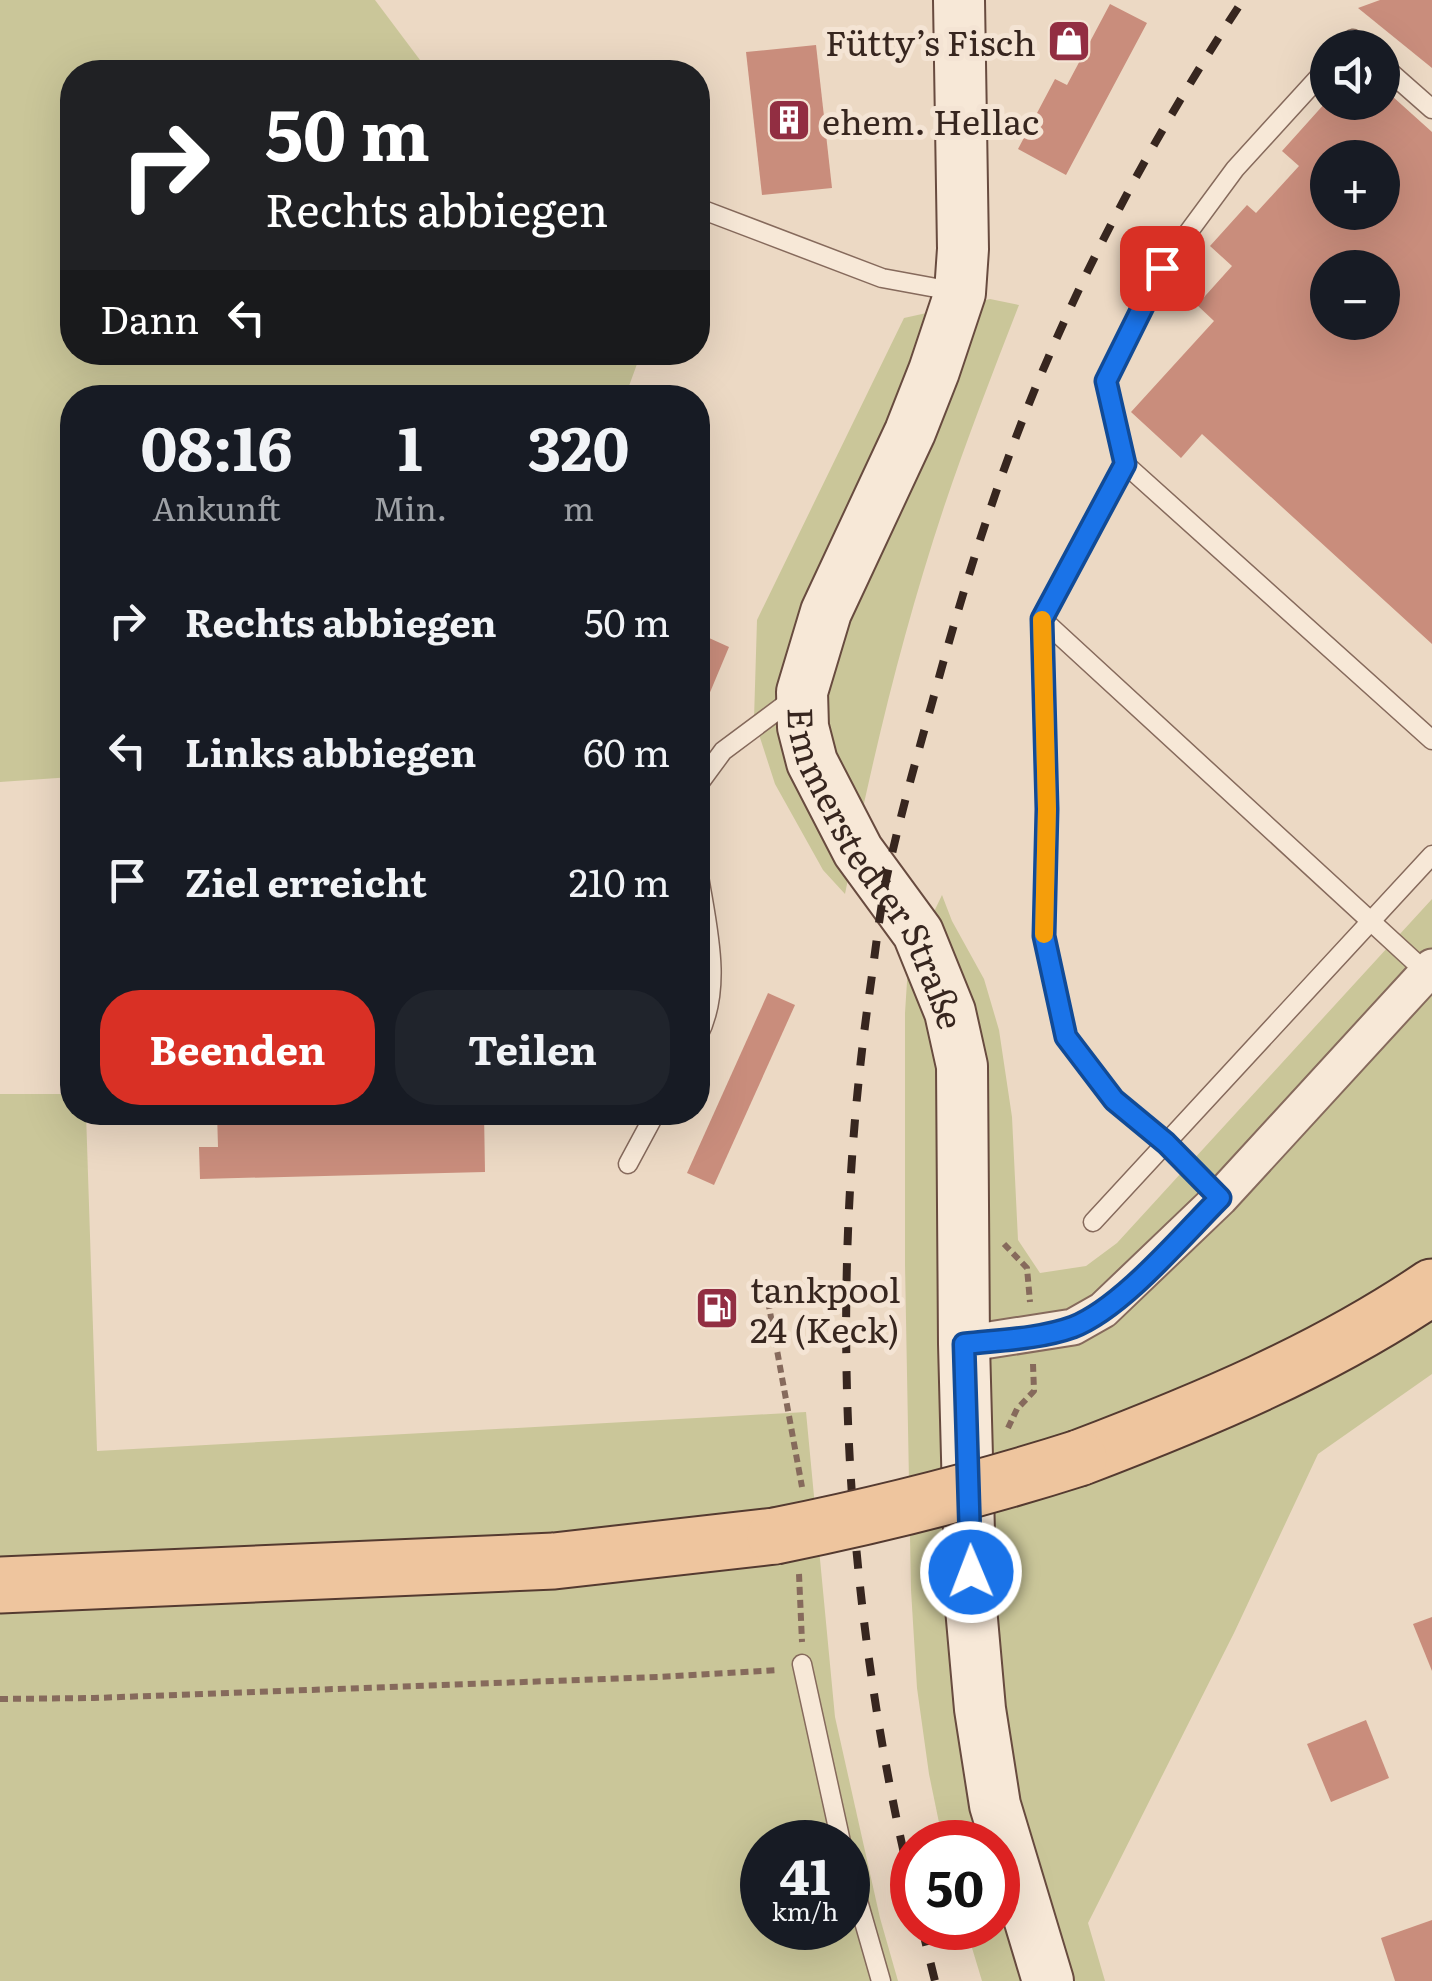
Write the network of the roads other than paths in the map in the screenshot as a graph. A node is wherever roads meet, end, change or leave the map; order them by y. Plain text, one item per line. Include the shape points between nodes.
1 (960, 0) edge
2 (1400, 81) edge
3 (1310, 87) edge
4 (1432, 110) edge
5 (710, 213) edge
6 (960, 293) junction
7 (1125, 464) junction
8 (1042, 619) junction
9 (802, 692) junction
10 (1432, 740) edge
11 (710, 769) edge
12 (1432, 854) edge
13 (1372, 922) junction
14 (710, 961) edge
15 (1429, 970) edge
16 (710, 998) edge
17 (649, 1125) edge
18 (1166, 1143) junction
19 (628, 1164) dead end
20 (1220, 1198) junction
21 (1093, 1222) dead end
22 (1432, 1287) edge
23 (964, 1344) junction
24 (0, 1584) edge
25 (802, 1664) road end
26 (836, 1820) edge
27 (870, 1943) edge
28 (881, 1981) edge
29 (1048, 1981) edge

1 - 6 main road, Emmerstedter Straße
2 - 4 lane
3 - 7 lane via 1235,169 1162,268 1135,320 1106,381
5 - 6 lane via 882,278
6 - 9 main road, Emmerstedter Straße via 910,432 826,612
7 - 8 lane
7 - 10 lane
8 - 13 lane
8 - 18 lane via 1044,936 1066,1037 1114,1100
9 - 11 lane via 723,751
9 - 23 main road, Emmerstedter Straße via 812,762 858,852 918,933 950,1012 962,1066
12 - 13 lane
13 - 15 lane
13 - 18 lane
14 - 16 lane
15 - 20 street
17 - 19 lane
18 - 20 lane
18 - 21 lane
20 - 23 street via 1103,1310 1072,1327
22 - 24 main road, bridge via 1238,1394 1080,1458 890,1513 554,1561
23 - 29 main road, Emmerstedter Straße via 980,1709 994,1805
25 - 26 lane
27 - 28 lane

